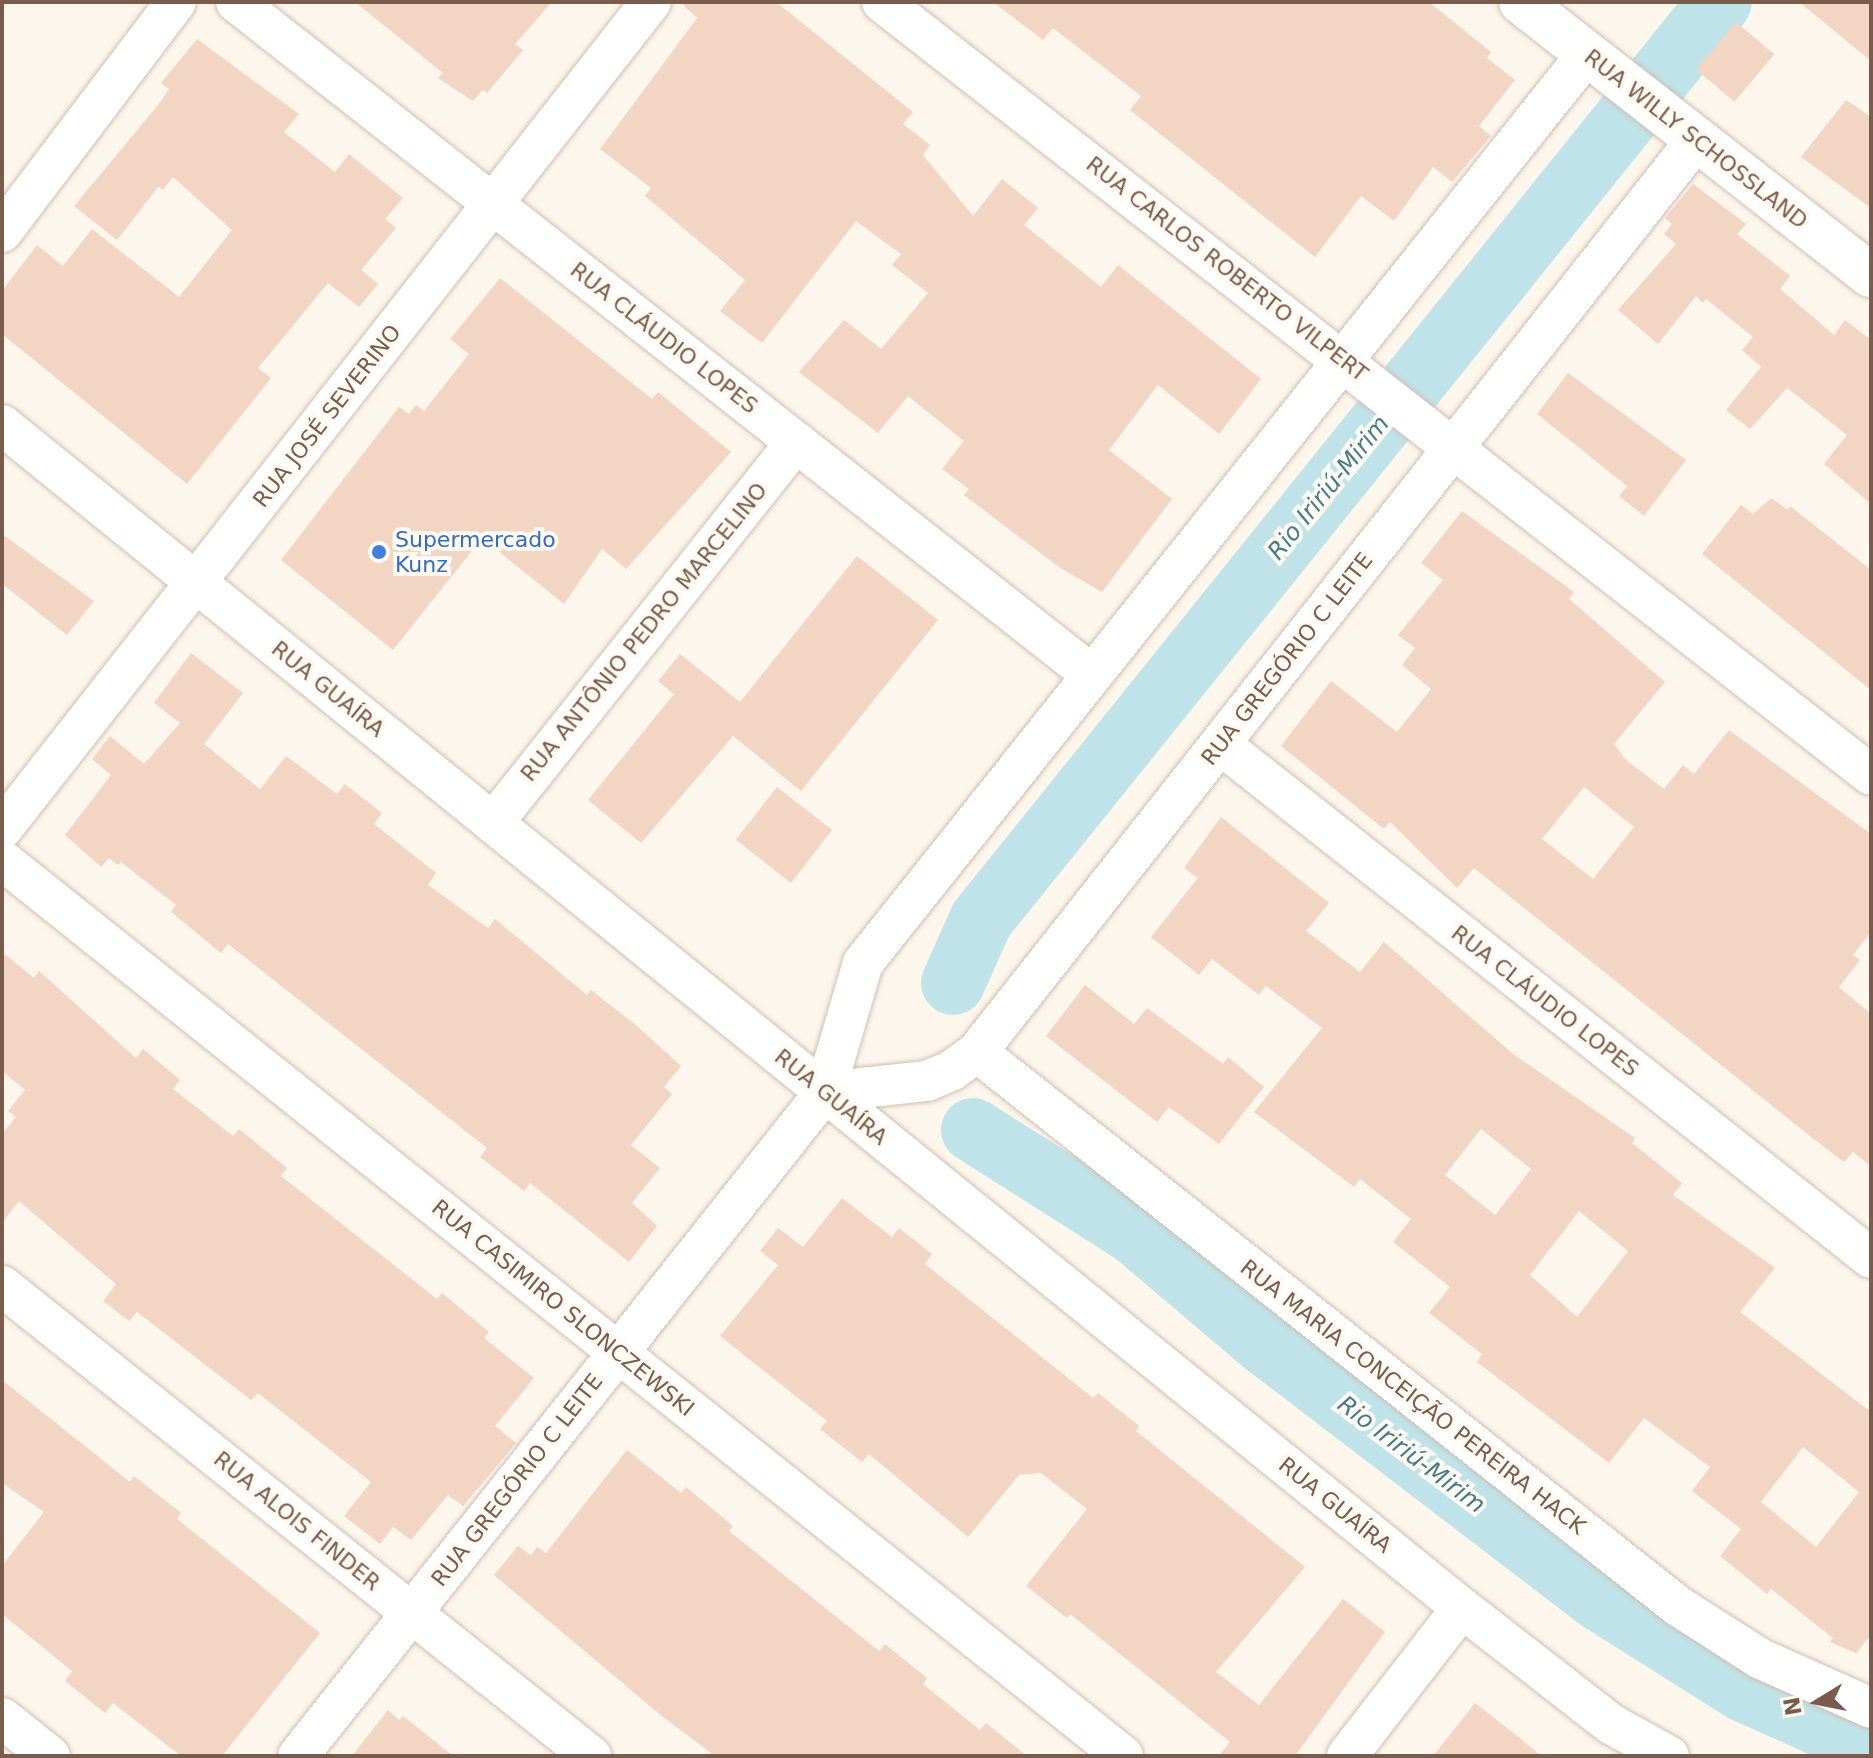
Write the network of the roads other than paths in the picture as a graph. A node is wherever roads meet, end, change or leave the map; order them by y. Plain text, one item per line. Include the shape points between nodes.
1 (176, 2) edge
2 (236, 2) edge
3 (651, 2) edge
4 (882, 2) edge
5 (1521, 2) edge
6 (1600, 65) junction
7 (1680, 126) junction
8 (493, 204) junction
9 (2, 232) edge
10 (1871, 275) edge
11 (1355, 368) junction
12 (2, 425) edge
13 (796, 442) junction
14 (1456, 445) junction
15 (196, 582) junction
16 (1092, 675) junction
17 (1220, 744) junction
18 (1871, 775) edge
19 (493, 823) junction
20 (2, 829) edge
21 (2, 860) edge
22 (977, 1052) junction
23 (825, 1092) junction
24 (1871, 1258) edge
25 (2, 1286) edge
26 (619, 1352) junction
27 (1462, 1608) junction
28 (412, 1613) junction
29 (1871, 1708) edge
30 (2, 1718) edge
31 (50, 1756) edge
32 (298, 1756) edge
33 (591, 1756) edge
34 (1123, 1756) edge
35 (1347, 1756) edge
36 (1669, 1756) edge

1 - 9 street
2 - 8 street, RUA CLÁUDIO LOPES
3 - 8 street, RUA JOSÉ SEVERINO
4 - 11 street, RUA CARLOS ROBERTO VILPERT
5 - 6 street, RUA WILLY SCHOSSLAND
6 - 7 street, RUA WILLY SCHOSSLAND
6 - 11 street, RUA GREGÓRIO C LEITE
7 - 10 street, RUA WILLY SCHOSSLAND
7 - 14 street, RUA GREGÓRIO C LEITE
8 - 13 street, RUA CLÁUDIO LOPES
8 - 15 street, RUA JOSÉ SEVERINO
11 - 14 street, RUA CARLOS ROBERTO VILPERT
11 - 16 street, RUA GREGÓRIO C LEITE
12 - 15 street, RUA GUAÍRA
13 - 16 street, RUA CLÁUDIO LOPES
13 - 19 street, RUA ANTÔNIO PEDRO MARCELINO
14 - 17 street, RUA GREGÓRIO C LEITE
14 - 18 street, RUA CARLOS ROBERTO VILPERT
15 - 19 street, RUA GUAÍRA
15 - 20 street, RUA JOSÉ SEVERINO
16 - 23 street, RUA GREGÓRIO C LEITE via 863,963
17 - 22 street, RUA GREGÓRIO C LEITE
17 - 24 street, RUA CLÁUDIO LOPES
19 - 23 street, RUA GUAÍRA
21 - 26 street, RUA CASIMIRO SLONCZEWSKI
22 - 23 street, RUA GREGÓRIO C LEITE via 927,1081
22 - 29 street, RUA MARIA CONCEIÇÃO PEREIRA HACK via 1678,1606 1748,1652
23 - 26 street, RUA GREGÓRIO C LEITE
23 - 27 street, RUA GUAÍRA
25 - 28 street, RUA ALOIS FINDER
26 - 28 street, RUA GREGÓRIO C LEITE
26 - 34 street, RUA CASIMIRO SLONCZEWSKI
27 - 35 street
27 - 36 street, RUA GUAÍRA via 1611,1724
28 - 32 street, RUA GREGÓRIO C LEITE
28 - 33 street, RUA ALOIS FINDER
30 - 31 street

